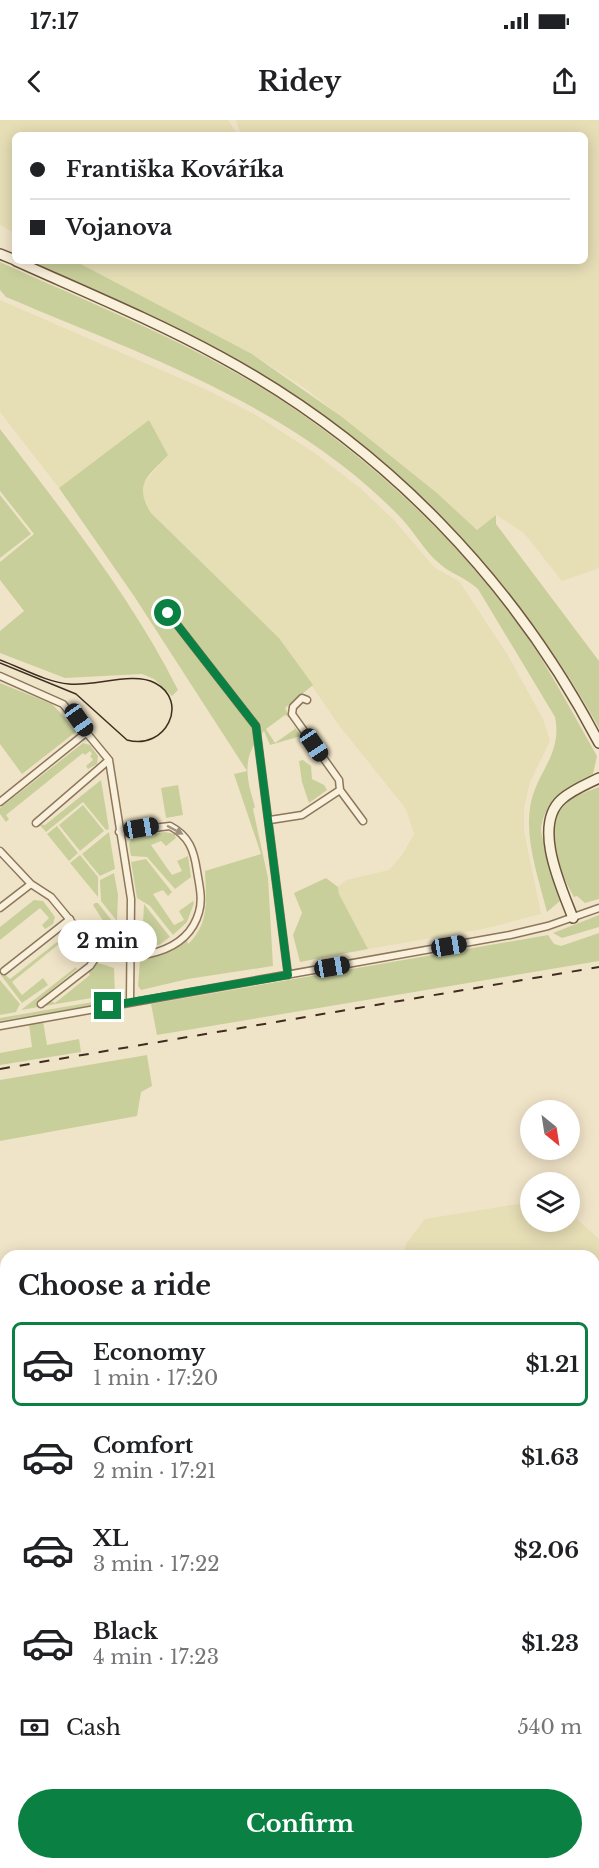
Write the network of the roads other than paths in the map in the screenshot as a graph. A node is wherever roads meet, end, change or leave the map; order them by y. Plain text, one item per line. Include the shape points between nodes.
1 (22, 264) edge
2 (168, 613) dead end
3 (0, 676) edge
4 (307, 700) dead end
5 (87, 732) junction
6 (599, 743) edge
7 (109, 760) junction
8 (599, 778) edge
9 (340, 790) junction
10 (0, 802) edge
11 (270, 820) junction
12 (363, 821) dead end
13 (36, 824) dead end
14 (119, 832) junction
15 (0, 850) edge
16 (31, 884) junction
17 (0, 908) edge
18 (599, 908) edge
19 (573, 918) junction
20 (70, 919) junction
21 (98, 954) junction
22 (129, 955) junction
23 (4, 971) dead end
24 (288, 975) junction
25 (130, 1002) junction
26 (41, 1004) dead end
27 (0, 1026) edge

1 - 6 main road via 222,358 348,440 435,517 488,575 537,640
2 - 11 street via 256,726
3 - 5 street via 63,704
4 - 9 street via 297,702 292,714 339,780
5 - 7 street
5 - 10 street
7 - 13 street
7 - 14 street
8 - 19 main road via 563,798 549,822 551,852
9 - 11 street via 302,815
9 - 12 street
11 - 24 street
14 - 22 street via 131,899
14 -> 22 street via 156,826 179,831 192,848 201,894 197,918 176,942 147,956
15 - 16 street
16 - 17 street
16 - 20 street via 51,897
18 - 19 street
19 - 24 street via 510,935
20 - 21 street
20 - 23 street
21 - 22 street
21 - 26 street via 90,966
22 - 25 street
24 - 25 street
25 - 27 street

